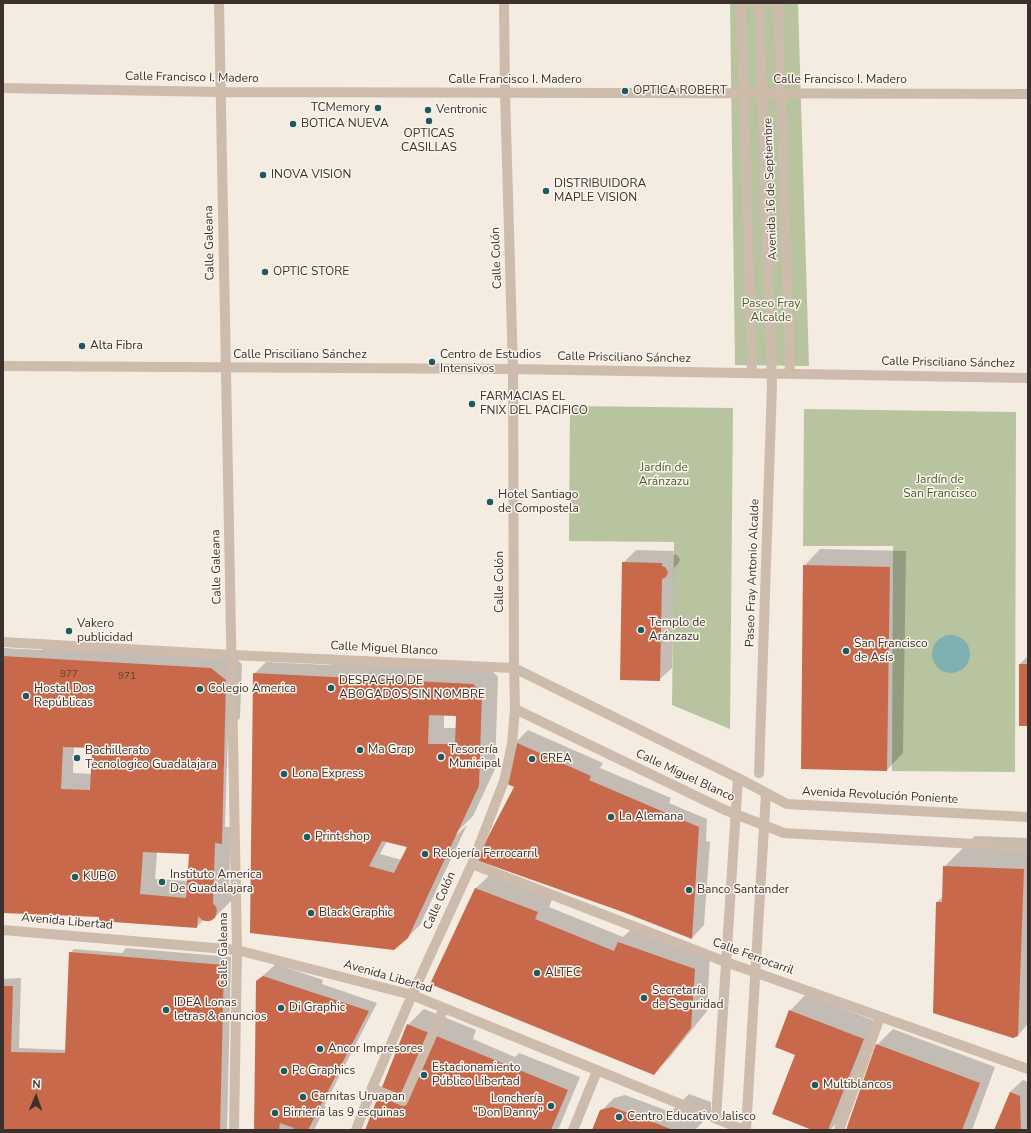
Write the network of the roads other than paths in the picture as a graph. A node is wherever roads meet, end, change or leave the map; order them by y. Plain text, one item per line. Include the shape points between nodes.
1 (219, 3) edge
2 (504, 3) edge
3 (741, 3) edge
4 (760, 3) edge
5 (778, 3) edge
6 (3, 88) edge
7 (220, 92) junction
8 (743, 92) junction
9 (505, 93) junction
10 (762, 93) junction
11 (781, 94) junction
12 (1028, 94) edge
13 (3, 366) edge
14 (226, 367) junction
15 (513, 369) junction
16 (752, 373) junction
17 (772, 374) junction
18 (790, 374) junction
19 (1028, 378) edge
20 (3, 642) edge
21 (232, 655) junction
22 (514, 668) junction
23 (515, 709) junction
24 (759, 773) dead end
25 (738, 778) junction
26 (766, 793) junction
27 (736, 814) junction
28 (1028, 818) edge
29 (764, 826) junction
30 (1028, 847) edge
31 (472, 864) junction
32 (3, 930) edge
33 (238, 950) junction
34 (726, 962) junction
35 (756, 972) junction
36 (412, 995) junction
37 (444, 1008) junction
38 (880, 1016) junction
39 (1028, 1069) edge
40 (597, 1071) junction
41 (372, 1088) junction
42 (716, 1119) junction
43 (234, 1130) edge
44 (356, 1130) edge
45 (573, 1130) edge
46 (745, 1130) edge
47 (839, 1130) edge

1 - 7 street, Calle Galeana
2 - 9 street, Calle Colón
3 - 8 street, Avenida 16 de Septiembre
4 - 10 street, Avenida 16 de Septiembre
5 - 11 street, Avenida 16 de Septiembre
6 - 7 street, Calle Francisco I. Madero
7 - 9 street, Calle Francisco I. Madero
7 - 14 street, Calle Galeana
8 - 9 street, Calle Francisco I. Madero
8 - 10 street, Calle Francisco I. Madero
8 - 16 street, Avenida 16 de Septiembre
9 - 15 street, Calle Colón
10 - 11 street, Calle Francisco I. Madero
10 - 17 street, Avenida 16 de Septiembre
11 - 12 street, Calle Francisco I. Madero
11 - 18 street, Avenida 16 de Septiembre
13 - 14 street, Calle Prisciliano Sánchez
14 - 15 street, Calle Prisciliano Sánchez
14 - 21 street, Calle Galeana
15 - 16 street, Calle Prisciliano Sánchez
15 - 22 street, Calle Colón
16 - 17 street, Calle Prisciliano Sánchez
17 - 18 street, Calle Prisciliano Sánchez
17 - 24 street, Paseo Fray Antonio Alcalde
18 - 19 street, Calle Prisciliano Sánchez
20 - 21 street, Calle Miguel Blanco
21 - 22 street, Calle Miguel Blanco
21 - 33 street, Calle Galeana
22 - 23 street, Calle Colón
22 - 25 street, Calle Miguel Blanco
23 - 27 street, Calle Miguel Blanco
23 - 31 street, Calle Colón via 512,744 504,781
25 - 26 street, Avenida Revolución Poniente
25 - 27 street
26 - 28 street, Avenida Revolución Poniente via 787,804
26 - 29 street
27 - 29 street
27 - 34 street
29 - 30 street via 784,833
29 - 35 street
31 - 34 street, Calle Ferrocarril
31 - 36 street, Calle Colón
32 - 33 street, Avenida Libertad
33 - 36 street, Avenida Libertad
33 - 43 street, Calle Galeana
34 - 35 street, Calle Ferrocarril
34 - 42 street
35 - 38 street, Calle Ferrocarril
35 - 46 street
36 - 37 street, Avenida Libertad
36 - 41 street, Calle Colón
37 - 40 street, Avenida Libertad
37 - 41 street via 403,1101
38 - 39 street, Calle Ferrocarril
38 - 47 street
40 - 42 street, Avenida Libertad
40 - 45 street
41 - 44 street, Calle Colón
42 - 46 street, Avenida Libertad

